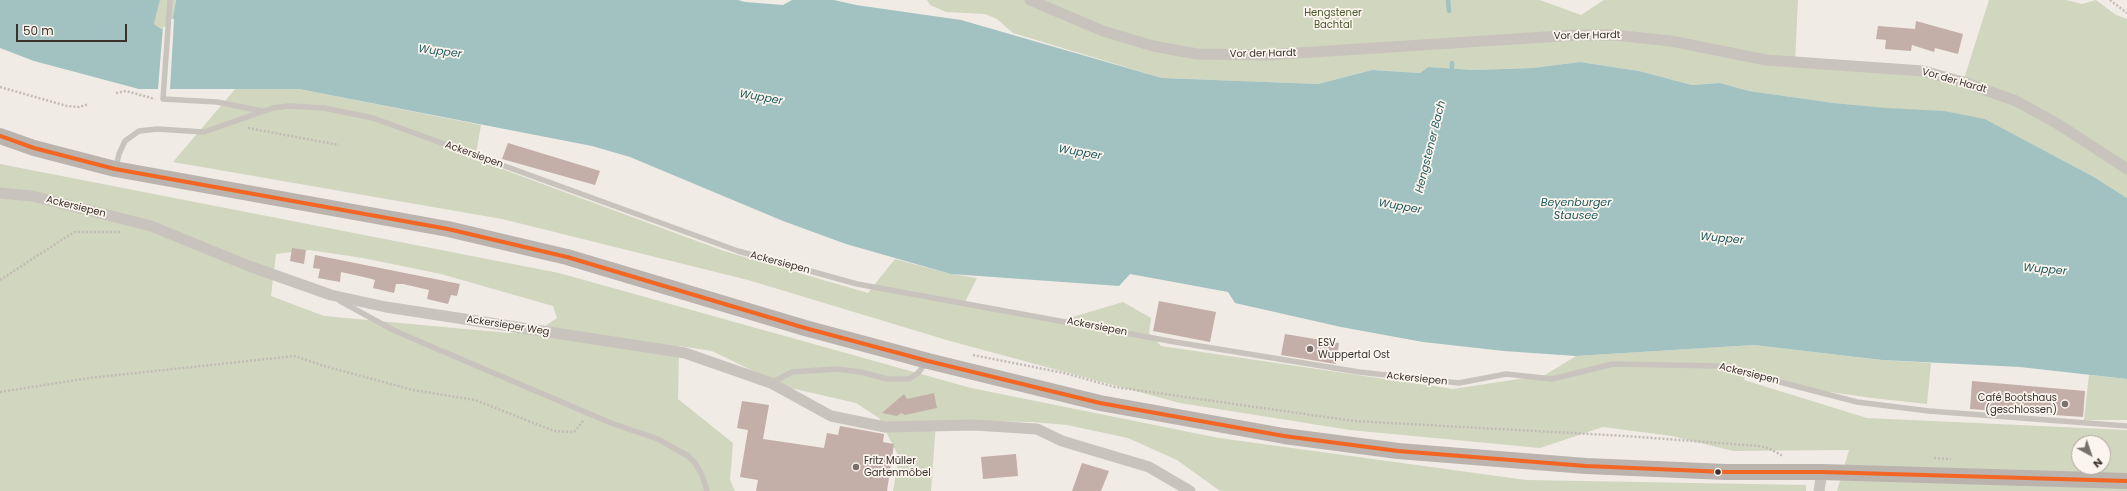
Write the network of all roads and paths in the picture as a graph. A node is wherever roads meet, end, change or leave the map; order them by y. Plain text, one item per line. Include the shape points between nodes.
1 (170, 0) edge
2 (1030, 0) edge
3 (2110, 0) edge
4 (2127, 13) edge
5 (0, 87) edge
6 (116, 93) dead end
7 (163, 99) junction
8 (89, 104) dead end
9 (262, 111) junction
10 (227, 125) junction
11 (0, 136) edge
12 (339, 145) dead end
13 (115, 169) junction
14 (2127, 169) edge
15 (0, 193) edge
16 (127, 232) dead end
17 (0, 280) edge
18 (331, 295) junction
19 (965, 353) dead end
20 (928, 361) junction
21 (771, 383) junction
22 (0, 392) edge
23 (590, 413) junction
24 (2127, 426) edge
25 (1786, 458) dead end
26 (1822, 472) junction
27 (2127, 481) edge
28 (707, 491) edge
29 (1190, 491) edge
30 (1819, 491) edge

1 - 7 lane
2 - 14 street, Vor der Hardt via 1103,31 1153,46 1197,54 1267,55 1576,35 1614,35 1671,40 1766,60 1923,71 2016,101 2058,124
3 - 4 path
5 - 8 path via 67,106 79,107
6 - 7 path via 126,91 152,99
7 - 9 lane via 217,102
9 - 10 lane, Ackersiepen
9 - 24 lane, Ackersiepen via 306,106 372,118 738,251 857,284 1175,342 1359,372 1459,383 1506,374 1552,379 1613,364 1718,366 1857,402 1929,411
10 - 12 path
10 - 13 lane, Ackersiepen via 204,132 140,131 125,141
11 - 13 main road via 34,148
13 - 20 main road via 448,229 567,257
15 - 18 street, Ackersiepen via 32,196 151,226 249,266
16 - 17 path via 74,232
18 - 21 street, Ackersieper Weg via 386,307 685,353
18 - 23 lane via 395,331
19 - 25 path via 1115,386 1354,421 1759,446
20 - 21 lane via 918,373 909,378 887,379 836,369 792,372
20 - 26 main road via 1158,415 1398,451 1586,466 1726,472
21 - 29 street via 831,416 885,427 974,425 1037,429 1062,441 1148,467
22 - 23 path via 89,378 295,356 413,390 475,400 554,432 574,432
23 - 28 lane via 658,440 688,456 702,475
26 - 27 main road
26 - 30 street

